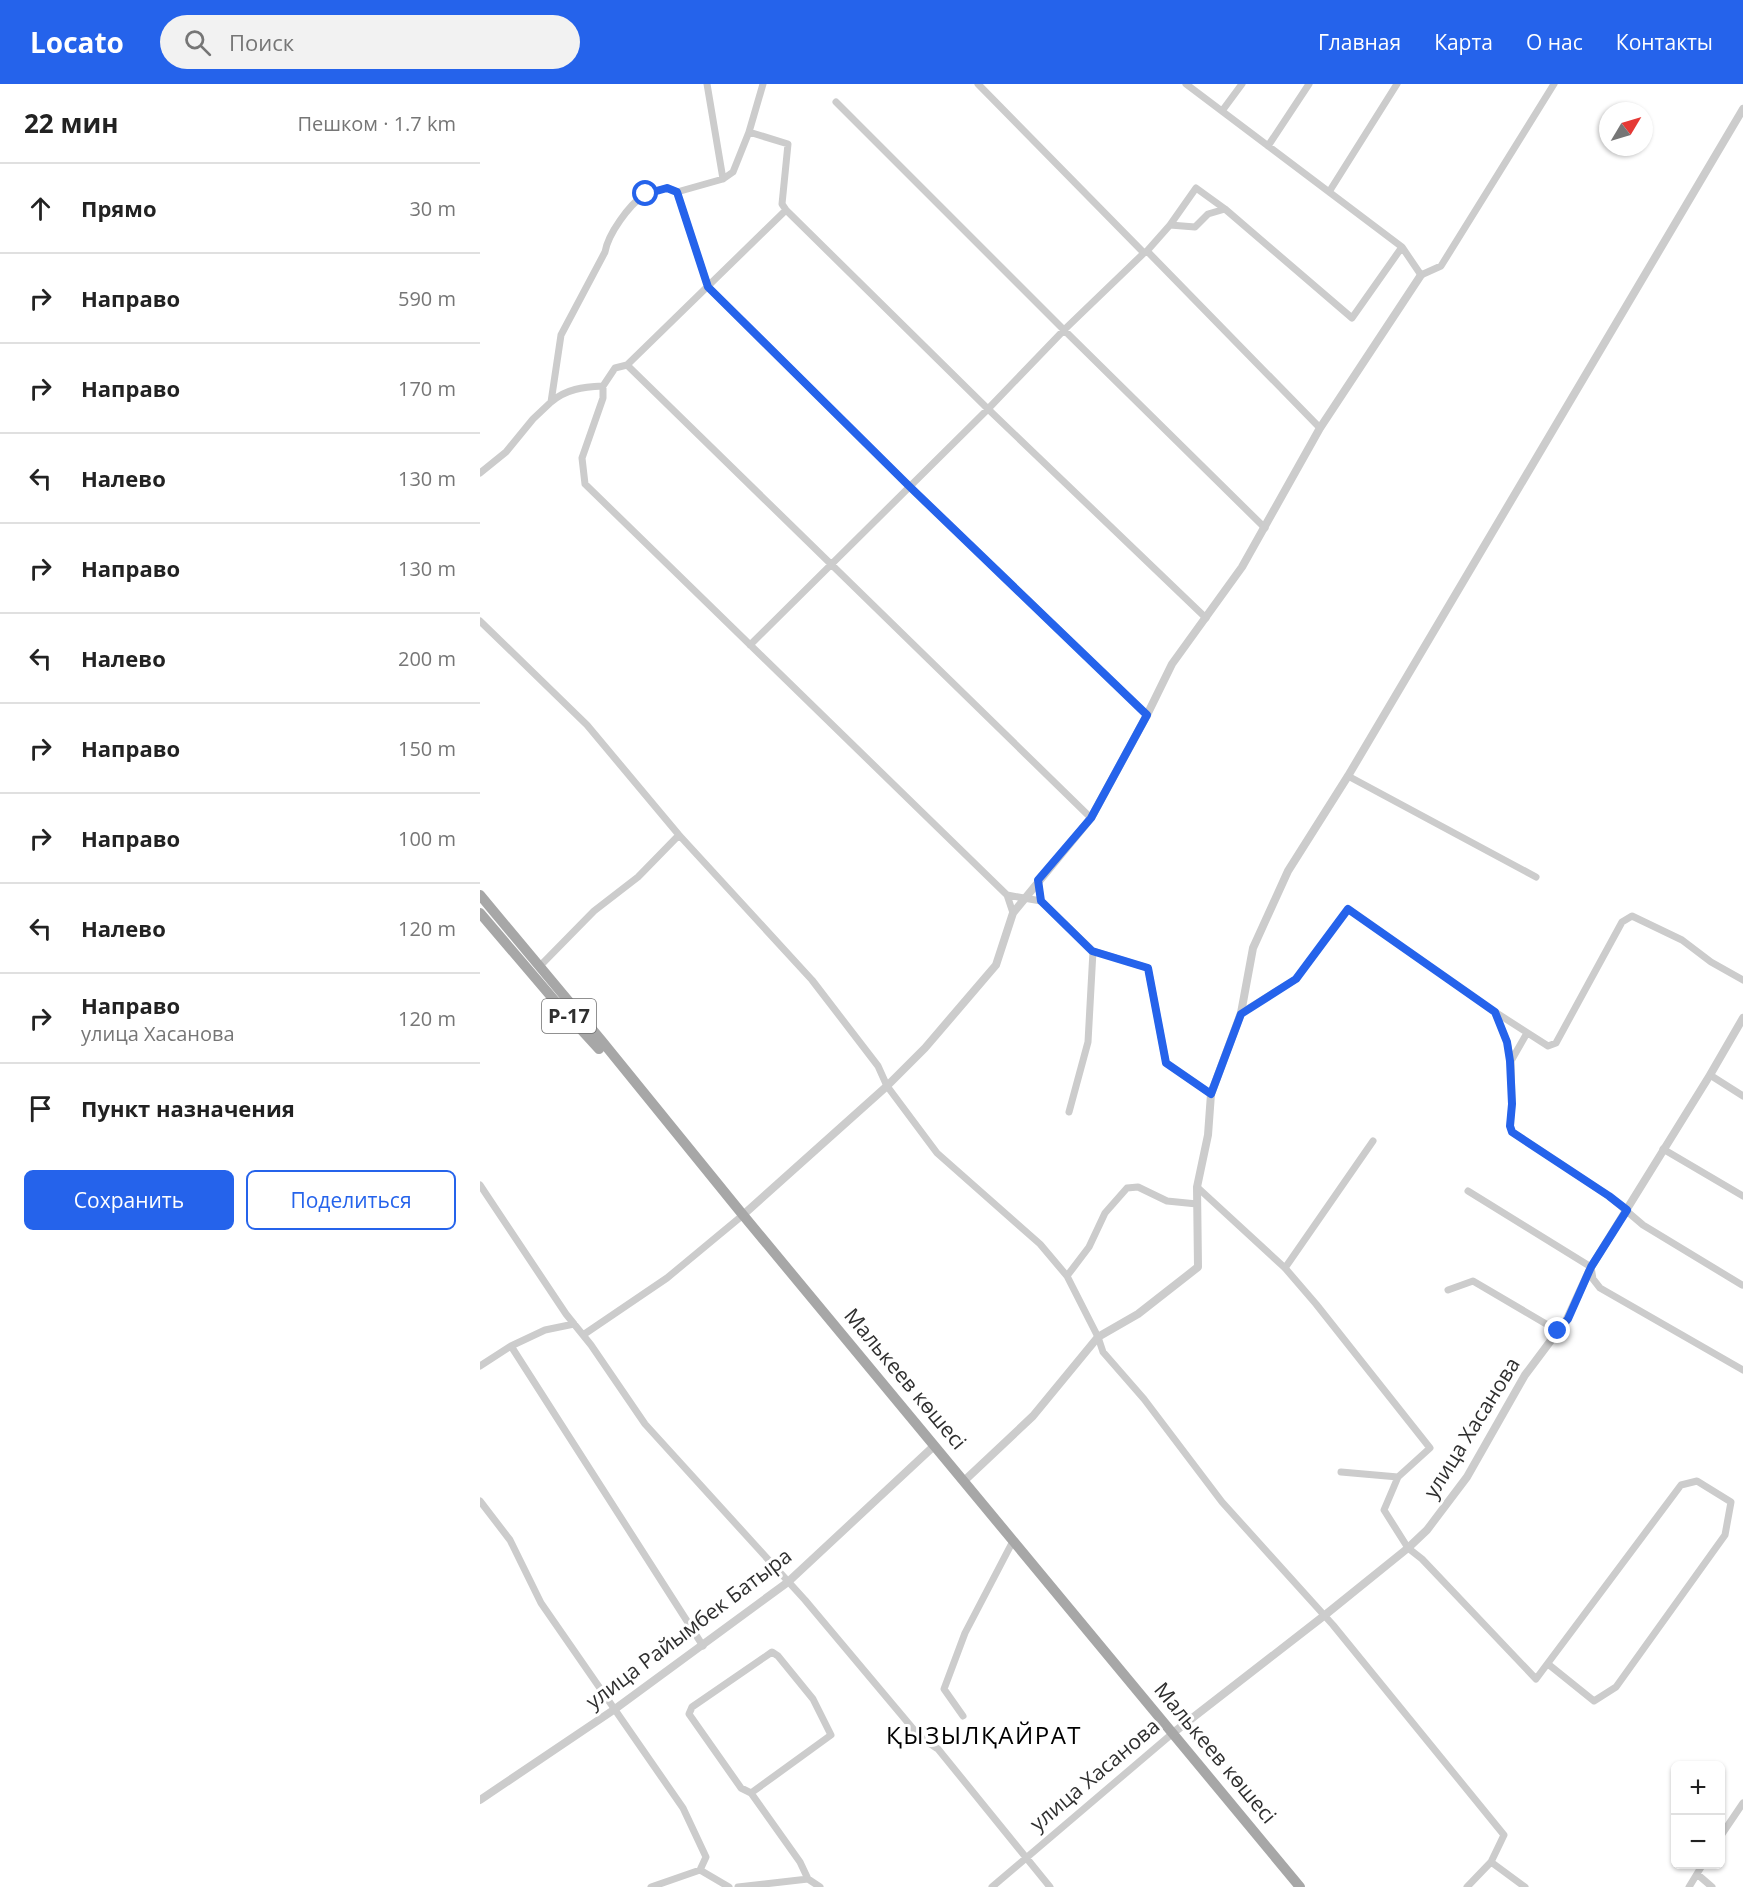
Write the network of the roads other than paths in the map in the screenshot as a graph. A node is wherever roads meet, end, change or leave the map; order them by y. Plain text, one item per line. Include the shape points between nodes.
1 (707, 84) edge
2 (763, 84) edge
3 (978, 84) edge
4 (1186, 84) edge
5 (1242, 84) edge
6 (1309, 84) edge
7 (1397, 84) edge
8 (1554, 84) edge
9 (836, 102) dead end
10 (1743, 109) edge
11 (1222, 111) junction
12 (749, 132) junction
13 (1268, 146) junction
14 (723, 178) junction
15 (677, 192) junction
16 (1329, 192) junction
17 (1225, 209) junction
18 (786, 210) junction
19 (1170, 225) junction
20 (1402, 247) junction
21 (1146, 252) junction
22 (1421, 275) junction
23 (708, 287) junction
24 (1064, 330) junction
25 (627, 365) junction
26 (603, 386) junction
27 (551, 402) junction
28 (988, 409) junction
29 (1320, 428) junction
30 (480, 473) edge
31 (909, 486) junction
32 (1266, 528) junction
33 (833, 565) junction
34 (1206, 618) junction
35 (480, 621) edge
36 (750, 645) junction
37 (1147, 715) junction
38 (1348, 776) junction
39 (1091, 818) junction
40 (679, 835) junction
41 (1536, 878) dead end
42 (1038, 880) junction
43 (1007, 894) junction
44 (480, 896) edge
45 (1024, 897) junction
46 (1041, 901) junction
47 (480, 913) edge
48 (1013, 913) junction
49 (1092, 951) junction
50 (539, 967) junction
51 (1743, 980) edge
52 (1495, 1012) junction
53 (1241, 1014) junction
54 (1743, 1018) edge
55 (1527, 1033) junction
56 (1510, 1061) junction
57 (1710, 1075) junction
58 (887, 1086) junction
59 (1211, 1094) junction
60 (1743, 1095) edge
61 (1069, 1112) dead end
62 (661, 1115) junction
63 (1373, 1142) dead end
64 (1663, 1149) junction
65 (480, 1185) edge
66 (1197, 1186) junction
67 (1468, 1191) dead end
68 (1743, 1196) edge
69 (1197, 1204) junction
70 (1627, 1210) junction
71 (743, 1215) junction
72 (1591, 1267) junction
73 (1285, 1268) junction
74 (1067, 1276) junction
75 (1742, 1285) edge
76 (1448, 1290) dead end
77 (574, 1324) junction
78 (1558, 1331) junction
79 (583, 1335) junction
80 (1098, 1337) junction
81 (511, 1346) junction
82 (480, 1366) edge
83 (1743, 1370) edge
84 (934, 1446) junction
85 (1341, 1472) dead end
86 (1398, 1477) junction
87 (964, 1481) junction
88 (480, 1501) edge
89 (1013, 1541) junction
90 (1408, 1548) junction
91 (788, 1582) junction
92 (1325, 1615) junction
93 (703, 1646) junction
94 (1548, 1664) junction
95 (615, 1709) junction
96 (963, 1716) dead end
97 (1173, 1733) junction
98 (751, 1793) junction
99 (480, 1800) edge
100 (1743, 1803) edge
101 (1725, 1830) edge
102 (1025, 1857) junction
103 (1491, 1862) junction
104 (1700, 1869) edge
105 (700, 1870) junction
106 (1697, 1874) junction
107 (808, 1879) junction
108 (651, 1887) edge
109 (729, 1887) edge
110 (738, 1887) edge
111 (820, 1887) edge
112 (992, 1887) edge
113 (1050, 1887) edge
114 (1300, 1887) edge
115 (1467, 1887) edge
116 (1525, 1887) edge
117 (1689, 1887) edge
118 (1712, 1887) edge

1 - 14 street
2 - 12 street
3 - 21 street
4 - 11 street
5 - 11 street
6 - 13 street
7 - 16 street
8 - 22 street via 1441,266
9 - 24 street
10 - 38 street
11 - 13 street
12 - 14 street via 733,172
12 - 18 street via 788,144 782,204
13 - 16 street
14 - 15 street
15 - 23 street
15 - 27 street via 667,188 646,194 630,207 606,243 605,252 561,335
16 - 20 street
17 - 19 street via 1208,214 1195,227
17 - 19 street via 1196,188
17 - 20 street via 1352,318
18 - 23 street
18 - 28 street
19 - 21 street
20 - 22 street
21 - 24 street
21 - 29 street
22 - 29 street
23 - 25 street
23 - 31 street
24 - 28 street
24 - 32 street
25 - 26 street via 615,368
25 - 33 street
26 - 27 street via 560,394
26 - 36 street via 603,398 582,458 585,484
27 - 30 street via 506,452
28 - 31 street
28 - 34 street
29 - 32 street
31 - 33 street
31 - 37 street
32 - 34 street
33 - 36 street
33 - 39 street
34 - 37 street via 1172,664
35 - 40 street via 587,726
36 - 43 street
37 - 39 street
38 - 41 street
38 - 53 street via 1288,871 1253,948
39 - 42 street
40 - 50 street via 638,877 594,911
40 - 58 street via 812,980 878,1066
42 - 45 street
42 - 46 street
43 - 45 street
43 - 48 street
44 - 50 main road, Малькеев көшесі
45 - 46 street
45 - 48 street
46 - 49 street
47 - 62 main road, P-17
48 - 58 street via 996,965
49 - 59 street via 1148,968 1166,1063
49 - 61 street via 1088,1042
50 - 62 main road, Малькеев көшесі
51 - 55 street via 1682,940 1632,915 1622,922 1556,1043 1548,1046
52 - 53 street via 1348,909 1296,979
52 - 55 street
52 - 56 street
53 - 59 street
54 - 57 street, улица Хасанова
55 - 56 street
56 - 70 street via 1512,1132
57 - 60 street
57 - 64 street, улица Хасанова
58 - 71 street
58 - 74 street via 937,1153 1040,1244
59 - 66 street via 1208,1135
62 - 71 main road, Малькеев көшесі
63 - 73 street
64 - 68 street
64 - 70 street, улица Хасанова
65 - 77 street
66 - 69 street
66 - 73 street
67 - 72 street
69 - 74 street via 1167,1202 1138,1187 1127,1188 1105,1213 1089,1247
69 - 80 street via 1198,1267 1138,1314
70 - 72 street, улица Хасанова
70 - 75 street via 1644,1225
71 - 79 street via 667,1278
71 - 84 main road, Малькеев көшесі
72 - 78 street, улица Хасанова via 1568,1319
72 - 83 street via 1593,1280 1600,1288
73 - 86 street via 1430,1448
74 - 80 street
76 - 78 street via 1473,1281
77 - 79 street
77 - 81 street via 545,1330
78 - 90 street, улица Хасанова via 1525,1375 1467,1477 1427,1530
79 - 91 street via 645,1424
80 - 87 street via 1034,1416
80 - 92 street via 1103,1352 1144,1399 1221,1502
81 - 82 street
81 - 93 street
84 - 87 main road, Малькеев көшесі
84 - 91 street, улица Райымбек Батыра
85 - 86 street
86 - 90 street via 1384,1510
87 - 89 main road, Малькеев көшесі
88 - 95 street via 510,1540 541,1604
89 - 96 street via 965,1633 944,1689
89 - 97 main road, Малькеев көшесі
90 - 92 street, улица Хасанова
90 - 94 street via 1536,1679
91 - 93 street, улица Райымбек Батыра
91 - 102 street via 920,1737 938,1749
92 - 97 street, улица Хасанова
92 - 103 street via 1504,1835
93 - 95 street, улица Райымбек Батыра
94 - 94 street via 1681,1485 1697,1482 1731,1502 1725,1535 1616,1688 1594,1701
95 - 99 street, улица Райымбек Батыра
95 - 105 street via 683,1808 706,1857
97 - 102 street, улица Хасанова
97 - 114 main road, Малькеев көшесі
98 - 98 street via 741,1788 689,1714 692,1707 772,1652 813,1699 831,1735
98 - 107 street
100 - 101 street
102 - 112 street, улица Хасанова
102 - 113 street
103 - 115 street
103 - 116 street
104 - 106 street
105 - 108 street
105 - 109 street
106 - 117 street
106 - 118 street
107 - 110 street
107 - 111 street

